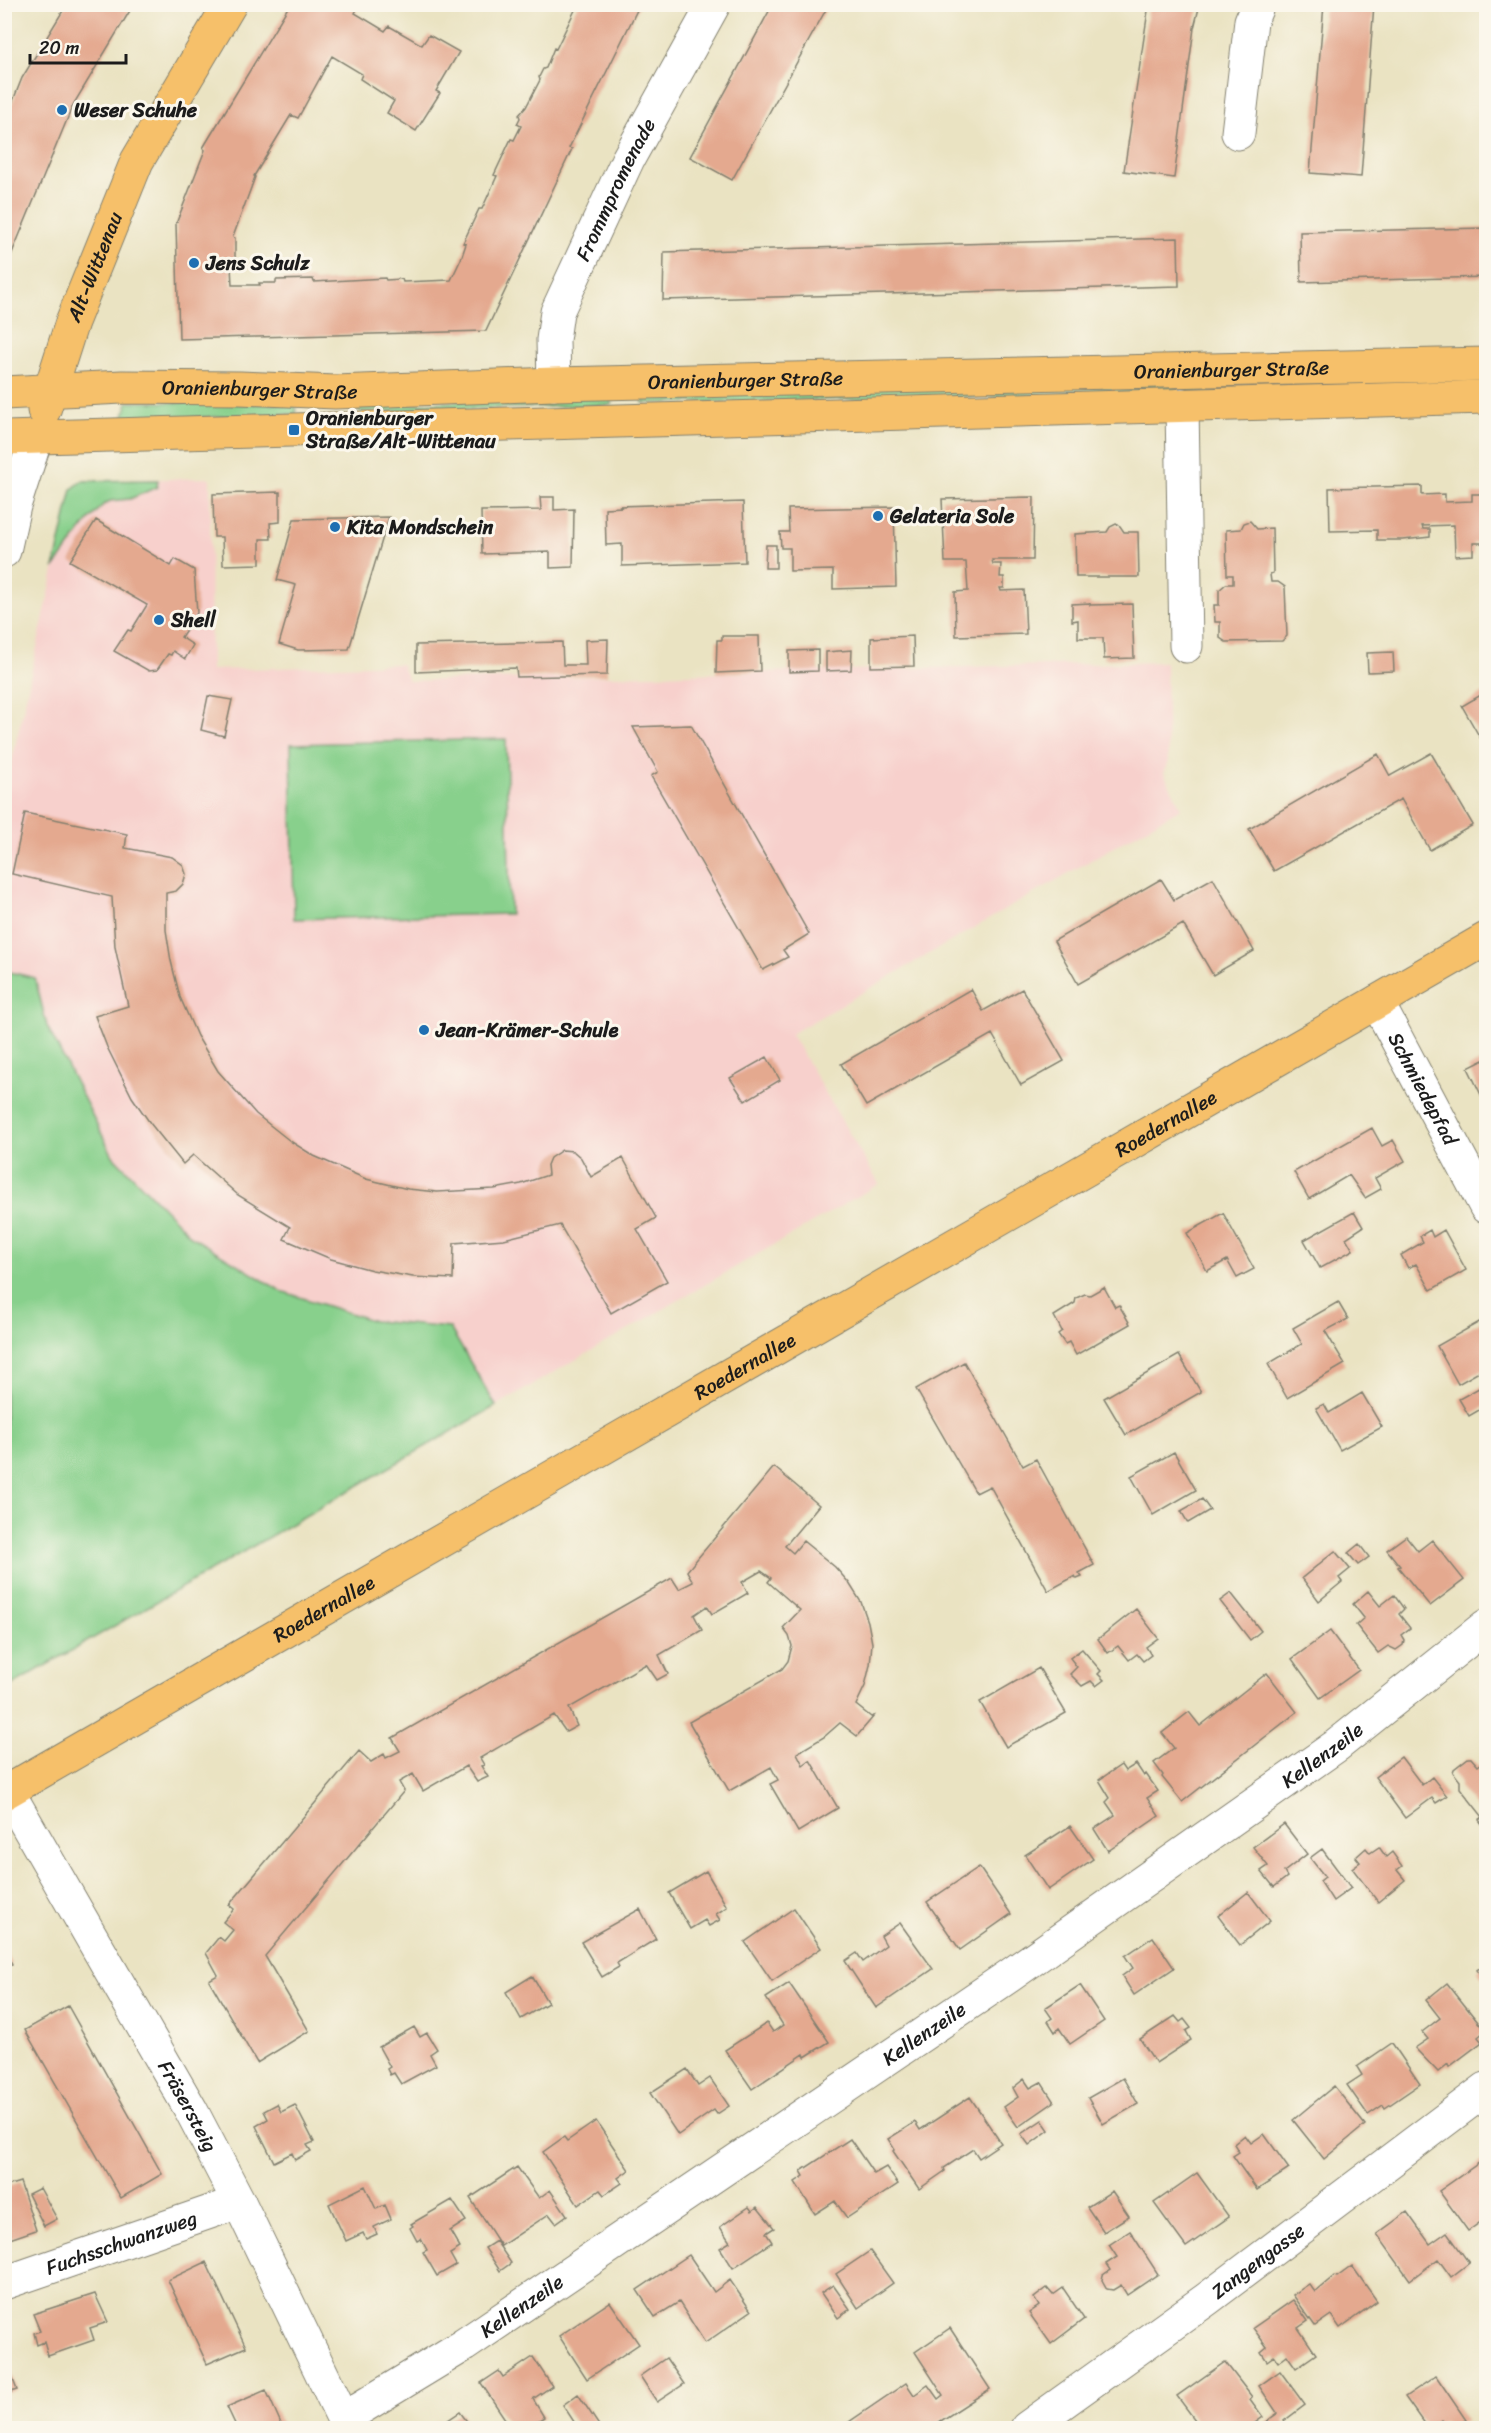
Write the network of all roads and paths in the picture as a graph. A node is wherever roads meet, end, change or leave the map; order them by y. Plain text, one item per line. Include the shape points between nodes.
1 (230, 4) edge
2 (714, 4) edge
3 (1258, 4) edge
4 (1238, 134) dead end
5 (1486, 364) edge
6 (554, 384) junction
7 (50, 391) junction
8 (334, 392) junction
9 (4, 393) edge
10 (1486, 397) edge
11 (1182, 405) junction
12 (337, 428) junction
13 (20, 438) edge
14 (4, 550) edge
15 (1186, 646) dead end
16 (1486, 939) edge
17 (1377, 1002) junction
18 (1486, 1207) edge
19 (1486, 1626) edge
20 (6, 1792) edge
21 (1486, 2089) edge
22 (238, 2202) junction
23 (4, 2283) edge
24 (346, 2423) edge
25 (1027, 2428) edge

1 - 7 main road, Alt-Wittenau via 137,161 72,322
2 - 6 street, Frommpromenade via 628,159 557,312
3 - 4 street via 1251,21
5 - 6 main road, Oranienburger Straße
6 - 8 main road, Oranienburger Straße
7 - 8 main road, Oranienburger Straße via 200,387
7 - 9 main road, Oranienburger Straße
7 - 13 main road, Alt-Wittenau
8 - 12 main road
10 - 11 main road, Oranienburger Straße
11 - 12 main road, Oranienburger Straße
11 - 15 street
12 - 13 main road, Oranienburger Straße
13 - 14 street, Alt-Wittenau via 14,506
16 - 17 main road, Roedernallee
17 - 18 street, Schmiedepfad
17 - 20 main road, Roedernallee
19 - 24 street, Kellenzeile via 1336,1746 1010,1976
20 - 22 street, Fräsersteig via 185,2100
21 - 25 street, Zangengasse via 1208,2299
22 - 23 street, Fuchsschwanzweg
22 - 24 street, Fräsersteig

